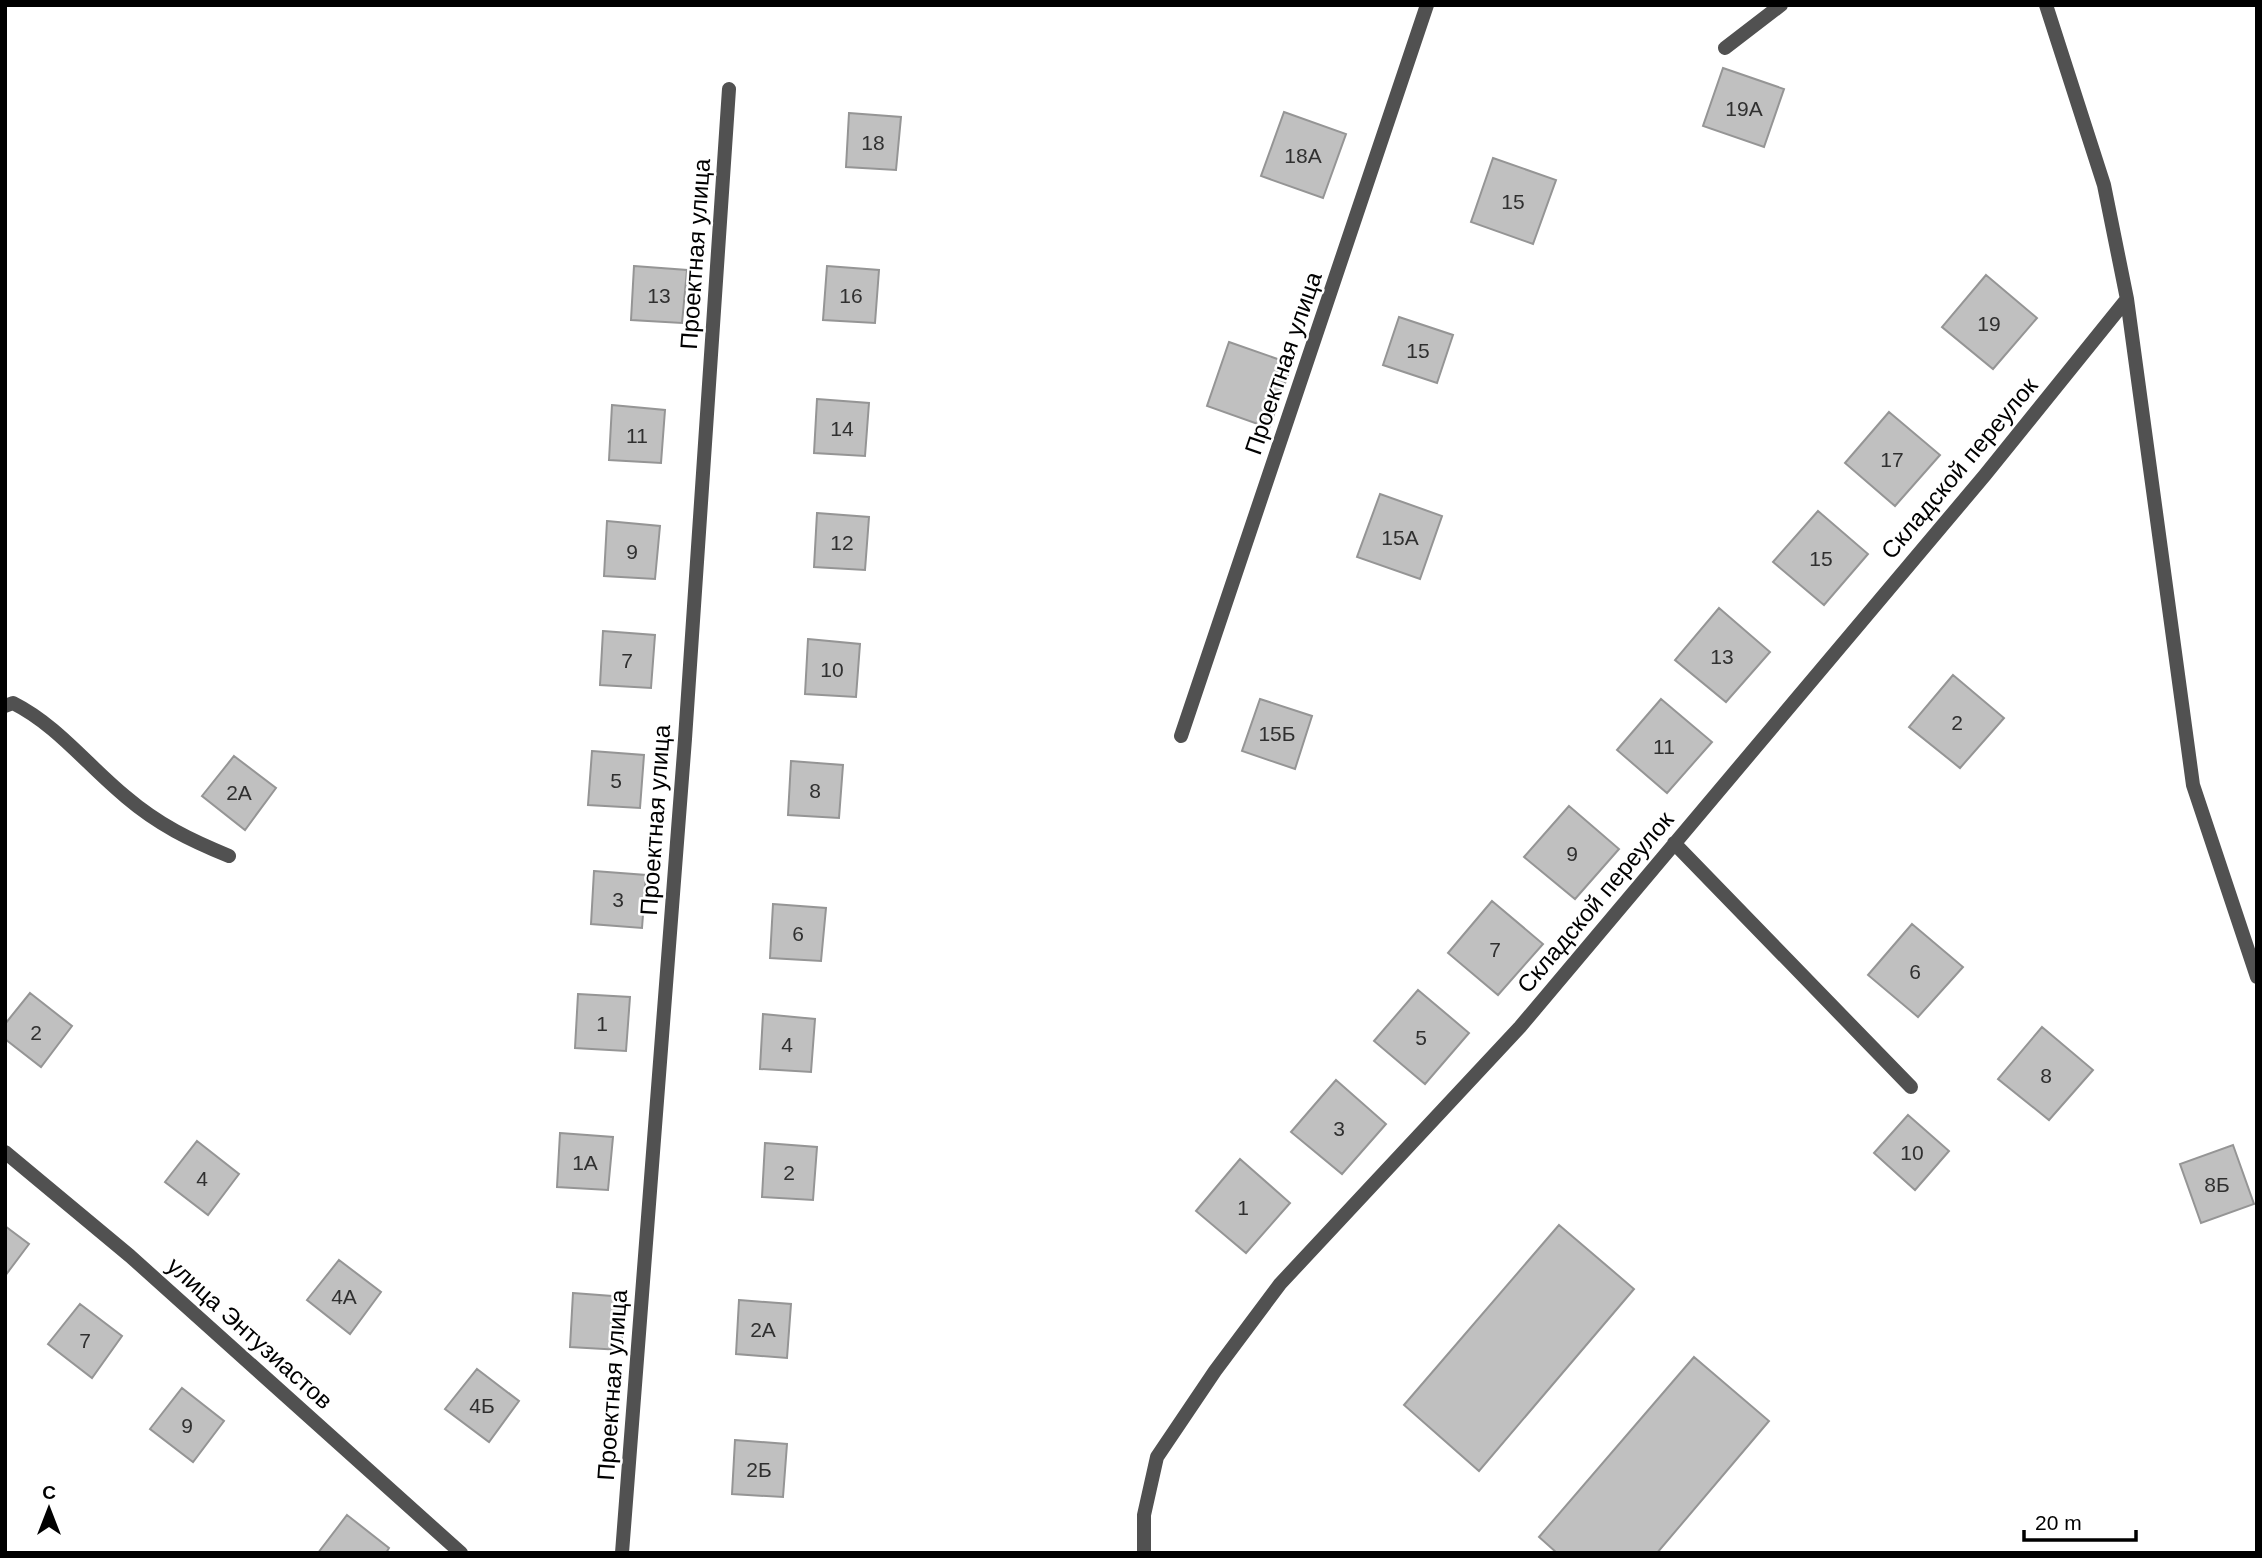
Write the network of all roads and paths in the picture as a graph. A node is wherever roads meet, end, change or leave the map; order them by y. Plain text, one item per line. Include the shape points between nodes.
1 (1427, 5) edge
2 (1780, 5) edge
3 (2046, 5) edge
4 (1725, 48) dead end
5 (729, 89) dead end
6 (2127, 299) junction
7 (5, 706) edge
8 (1181, 736) dead end
9 (1674, 843) junction
10 (229, 856) dead end
11 (2257, 977) edge
12 (1911, 1087) dead end
13 (5, 1152) edge
14 (461, 1553) edge
15 (622, 1553) edge
16 (1144, 1553) edge

1 - 8 street, Проектная улица
2 - 4 street
3 - 6 street via 2104,185
5 - 15 street, Проектная улица
6 - 9 street, Складской переулок via 1985,475
6 - 11 street via 2193,785
7 - 10 street via 13,703 36,715 126,797 175,833
9 - 12 street
9 - 16 street, Складской переулок via 1520,1027 1280,1284 1215,1371 1157,1457 1144,1515
13 - 14 street, улица Энтузиастов via 130,1256

